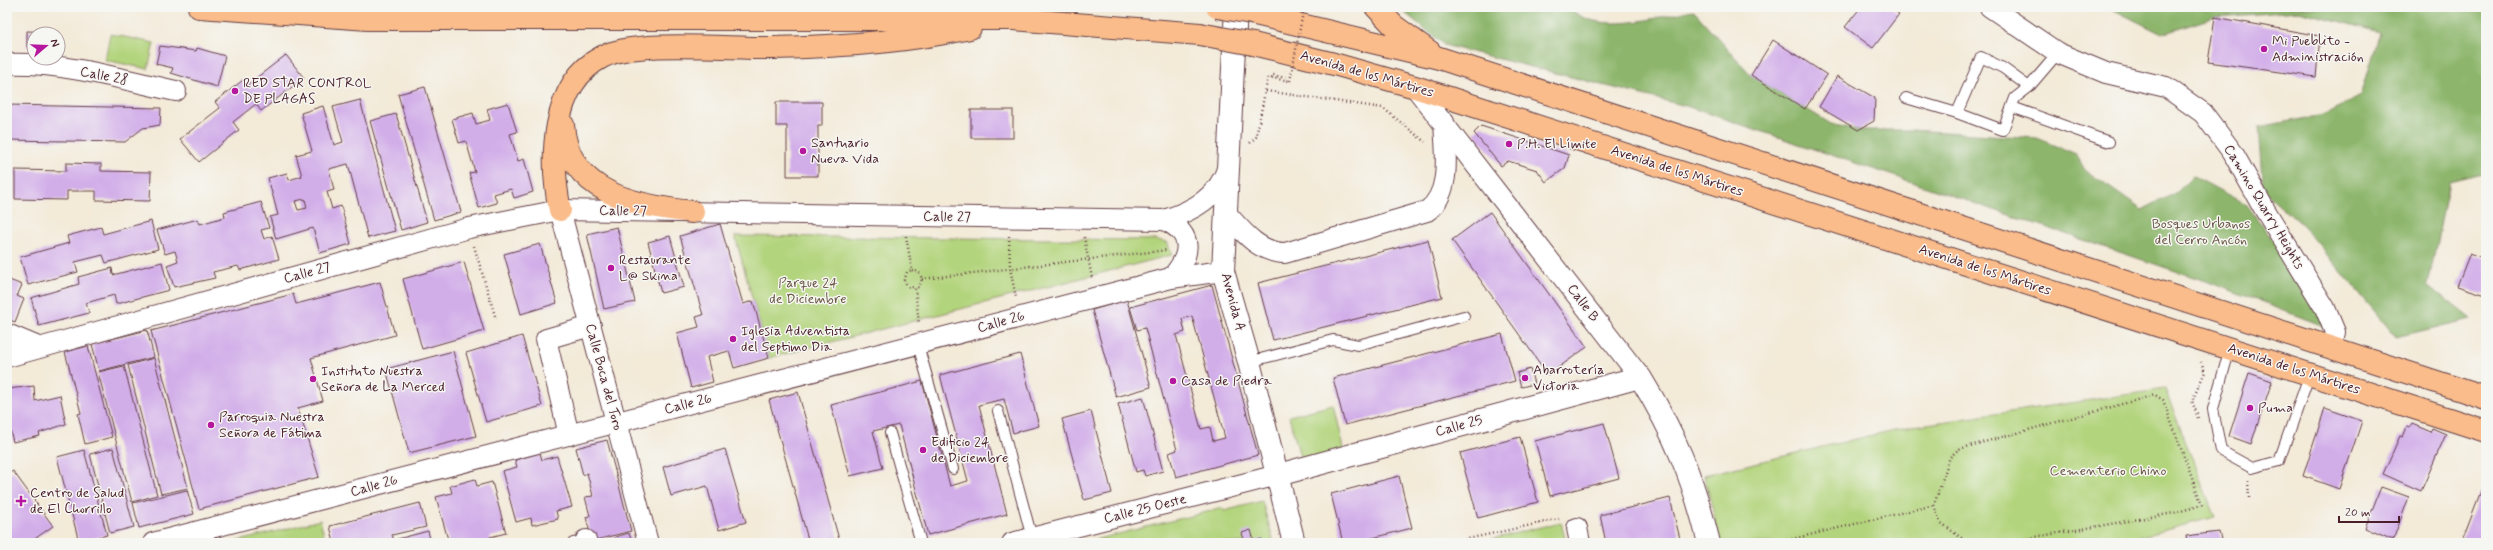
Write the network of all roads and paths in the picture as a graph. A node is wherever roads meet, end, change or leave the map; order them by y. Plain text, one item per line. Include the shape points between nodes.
1 (199, 7) edge
2 (1217, 7) edge
3 (1304, 7) edge
4 (1376, 7) edge
5 (1990, 7) edge
6 (1243, 10) edge
7 (1014, 19) junction
8 (2058, 53) junction
9 (1439, 58) junction
10 (7, 64) edge
11 (1268, 77) dead end
12 (1286, 78) dead end
13 (1415, 87) junction
14 (2029, 87) junction
15 (176, 91) dead end
16 (1266, 91) junction
17 (1906, 98) dead end
18 (564, 106) junction
19 (2012, 106) junction
20 (1957, 113) junction
21 (1444, 122) junction
22 (2109, 142) dead end
23 (1229, 160) junction
24 (1445, 161) junction
25 (560, 210) junction
26 (693, 212) junction
27 (1226, 213) junction
28 (903, 216) junction
29 (1010, 218) junction
30 (1082, 219) junction
31 (1164, 220) junction
32 (469, 228) junction
33 (1187, 248) junction
34 (1088, 259) junction
35 (1010, 268) junction
36 (912, 270) junction
37 (1223, 271) junction
38 (1171, 278) junction
39 (922, 279) junction
40 (915, 288) junction
41 (1097, 297) junction
42 (1464, 316) dead end
43 (1021, 317) junction
44 (496, 319) dead end
45 (592, 326) junction
46 (7, 334) edge
47 (918, 345) junction
48 (38, 347) junction
49 (2230, 348) junction
50 (2331, 348) junction
51 (7, 357) edge
52 (2199, 358) dead end
53 (1249, 362) junction
54 (2310, 373) junction
55 (1640, 377) junction
56 (2486, 398) edge
57 (998, 411) dead end
58 (2199, 420) dead end
59 (616, 422) junction
60 (2486, 431) edge
61 (890, 433) dead end
62 (570, 435) junction
63 (953, 469) dead end
64 (1278, 475) junction
65 (2248, 478) dead end
66 (2249, 498) dead end
67 (1934, 505) junction
68 (1573, 530) edge
69 (1032, 538) junction
70 (153, 543) edge
71 (648, 543) edge
72 (921, 543) edge
73 (1012, 543) edge
74 (1294, 543) edge
75 (1449, 543) edge
76 (1709, 543) edge
77 (1776, 543) edge
78 (1968, 543) edge
79 (2000, 543) edge

1 - 7 highway, Avenida de los Mártires via 368,19
2 - 6 highway, bridge
3 - 12 path, bridge via 1290,81 1272,78 1273,75
4 - 9 highway via 1394,26
5 - 8 street, Camino Quarry Heights
6 - 9 highway
6 - 23 street, Avenida A
7 - 13 highway, Avenida de los Mártires, bridge via 1200,34 1253,44
7 - 18 highway via 922,38 773,48 624,50 593,63 576,81
8 - 14 lane
8 - 50 street, Camino Quarry Heights via 2106,72 2166,87 2203,113 2233,152 2325,308 2335,332
9 - 50 highway
10 - 15 street, Calle 28 via 80,71
11 - 16 path
13 - 21 street, Calle B
13 - 49 highway, Avenida de los Mártires
14 - 19 lane via 2015,98
14 - 20 lane via 2003,68 1981,57
16 - 23 path via 1256,137 1244,151
16 - 24 path via 1384,108
17 - 20 lane
18 - 25 highway via 558,121 554,148 555,187
18 - 26 highway via 563,123 567,150 578,170 586,177 604,190 627,200 663,209
19 - 20 lane via 2003,130
19 - 22 lane
21 - 24 street
21 - 55 street, Calle B
23 - 27 street, Avenida A
23 - 31 street, Calle 27 via 1216,190 1202,204 1184,214
24 - 27 street via 1441,193 1436,204 1427,210 1285,253 1273,253 1247,238
25 - 26 street, Calle 27
25 - 32 street, Calle 27
25 - 45 street, Calle Boca del Toro
26 - 28 street, Calle 27
27 - 37 street, Avenida A
28 - 29 street, Calle 27
28 - 36 path
29 - 30 street, Calle 27
29 - 35 path
30 - 31 street, Calle 27
30 - 34 path
31 - 33 street via 1175,225 1183,234
32 - 44 path
32 - 48 street, Calle 27
33 - 34 path
33 - 38 street via 1181,267
34 - 35 path
34 - 41 path
35 - 39 path
35 - 43 path
36 - 39 path via 919,272
36 - 40 path via 907,272 904,280 907,286
37 - 38 street, Calle 26
37 - 53 street, Avenida A
38 - 41 street, Calle 26
39 - 40 path via 919,287
40 - 47 path via 920,319
41 - 43 street, Calle 26
42 - 53 lane via 1358,345 1333,340
43 - 47 street, Calle 26
45 - 59 street, Calle Boca del Toro
45 - 62 street via 546,339
46 - 48 street
47 - 59 street, Calle 26
47 - 63 lane
48 - 51 street, Calle 27
49 - 54 highway, Avenida de los Mártires
49 - 54 lane via 2213,409 2221,451 2252,468 2279,461
50 - 56 highway
52 - 58 path via 2205,372 2192,401
53 - 64 street, Avenida A
54 - 60 highway, Avenida de los Mártires
55 - 64 street, Calle 25
55 - 76 street, Calle B via 1681,453 1696,492
57 - 69 lane
59 - 62 street, Calle 26
59 - 71 street, Calle Boca del Toro
61 - 72 lane
62 - 70 street, Calle 26
64 - 69 street, Calle 25 Oeste
64 - 74 street, Avenida A
65 - 66 path
67 - 77 path
67 - 78 path via 1940,522
67 - 79 path via 1950,457 1959,449 2155,395 2163,400 2202,505 2174,513
68 - 75 path
69 - 73 street, Calle 25 Oeste

